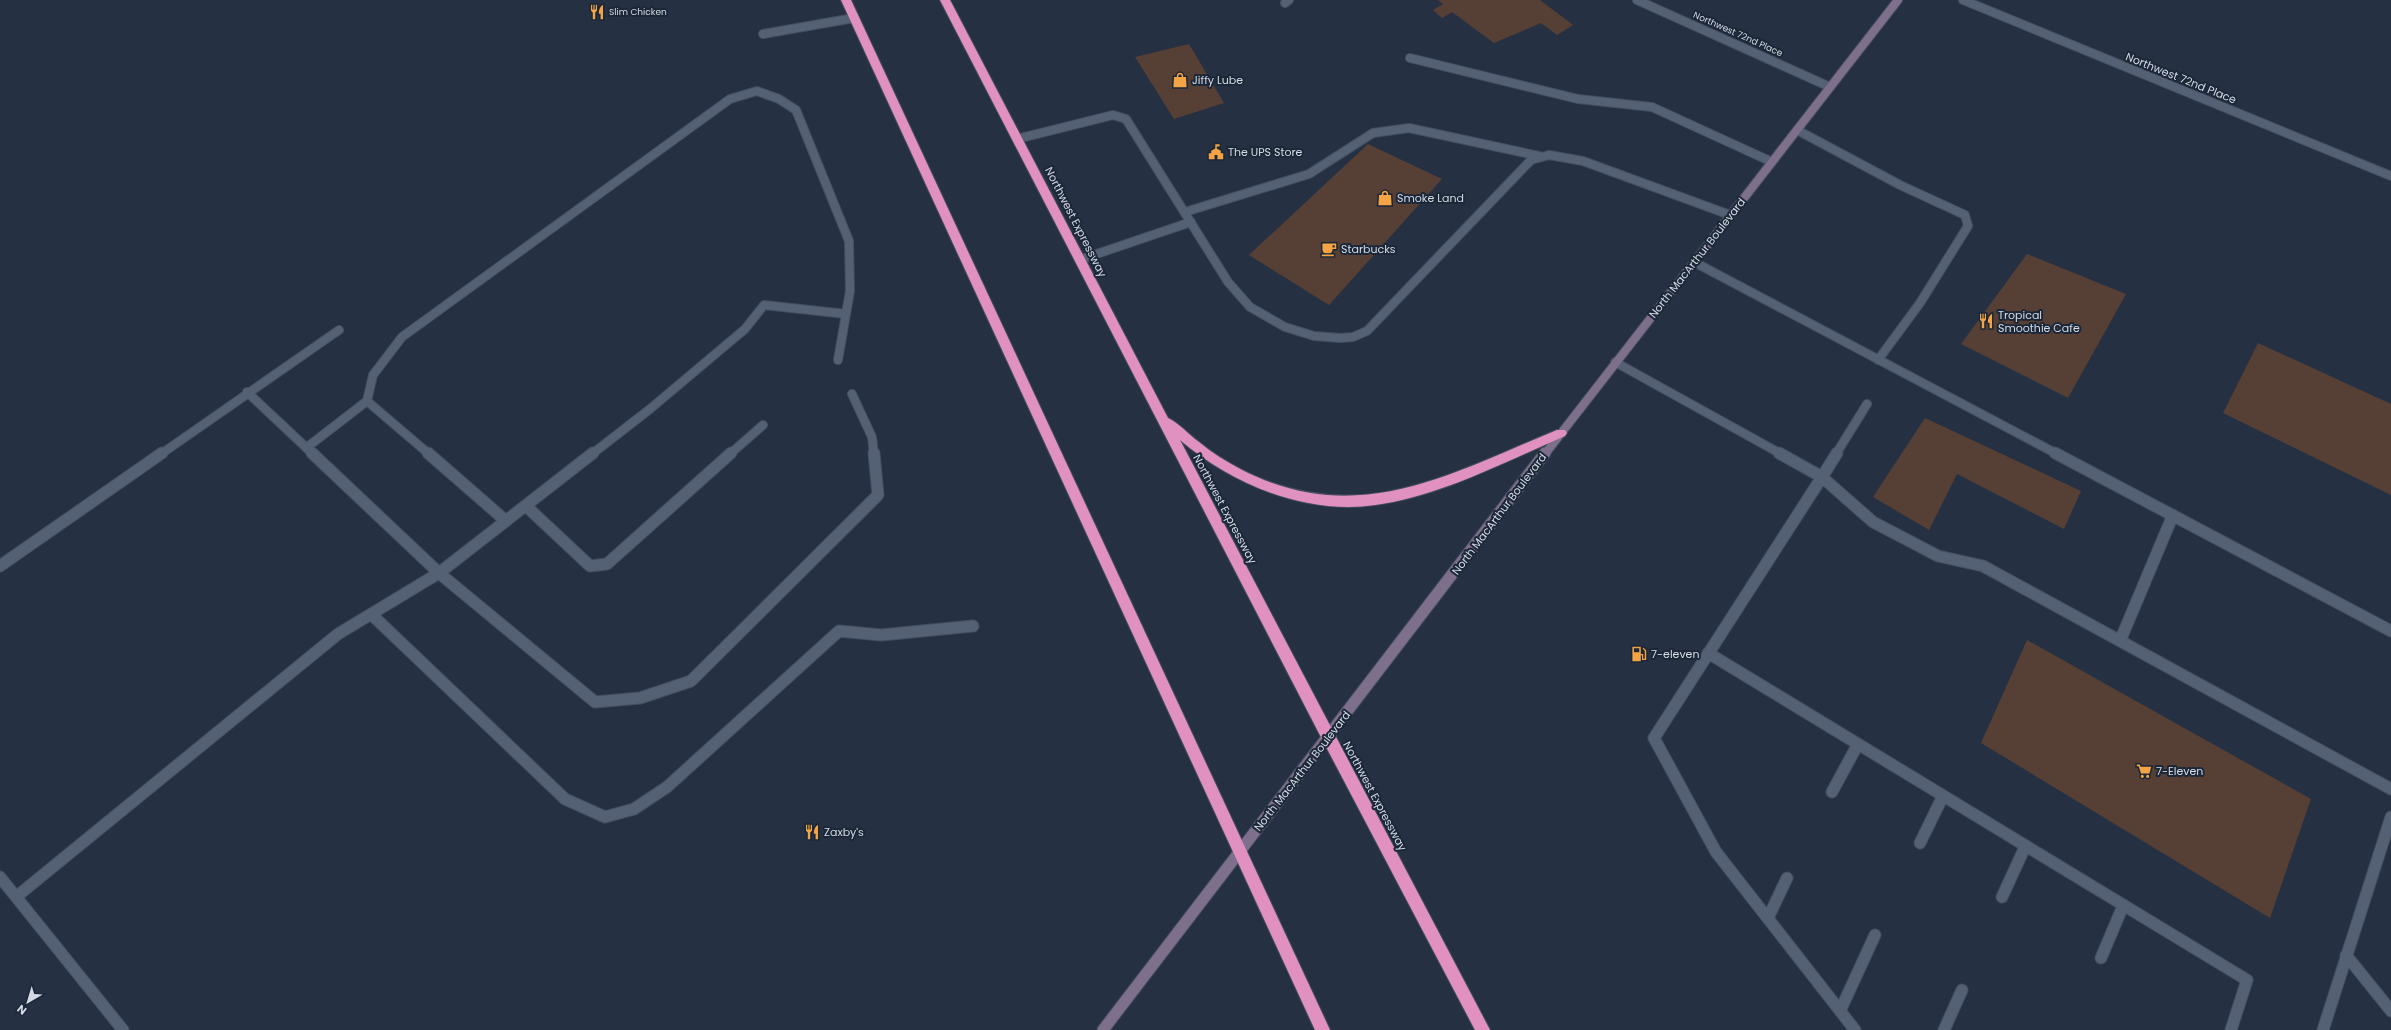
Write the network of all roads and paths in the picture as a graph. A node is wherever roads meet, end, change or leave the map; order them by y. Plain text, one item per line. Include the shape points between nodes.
1 (846, 0) edge
2 (945, 0) edge
3 (1637, 0) edge
4 (1898, 0) edge
5 (1963, 0) edge
6 (854, 18) junction
7 (763, 34) dead end
8 (1410, 58) dead end
9 (1830, 87) junction
10 (1796, 130) junction
11 (1017, 139) junction
12 (1539, 156) junction
13 (1772, 162) junction
14 (2391, 176) edge
15 (1185, 212) junction
16 (1730, 215) junction
17 (1191, 222) junction
18 (1079, 260) junction
19 (1694, 262) junction
20 (846, 314) junction
21 (339, 330) dead end
22 (838, 360) dead end
23 (1878, 360) junction
24 (1615, 362) junction
25 (248, 392) junction
26 (852, 394) dead end
27 (367, 401) junction
28 (1867, 404) dead end
29 (1162, 419) junction
30 (763, 425) dead end
31 (1561, 433) junction
32 (306, 448) junction
33 (1822, 477) junction
34 (526, 506) junction
35 (2173, 515) junction
36 (506, 521) junction
37 (0, 566) edge
38 (439, 573) junction
39 (371, 614) junction
40 (973, 626) dead end
41 (2391, 631) edge
42 (2120, 641) junction
43 (1708, 653) junction
44 (1328, 737) junction
45 (1858, 744) junction
46 (2391, 789) edge
47 (1832, 792) dead end
48 (1943, 796) junction
49 (2391, 817) edge
50 (1920, 844) dead end
51 (2025, 846) junction
52 (1240, 851) junction
53 (0, 877) edge
54 (1787, 878) dead end
55 (16, 897) junction
56 (2002, 897) dead end
57 (2122, 906) junction
58 (1768, 918) junction
59 (1875, 935) dead end
60 (2346, 955) junction
61 (2101, 958) dead end
62 (1962, 990) dead end
63 (1840, 1011) junction
64 (2391, 1011) edge
65 (123, 1030) edge
66 (1103, 1030) edge
67 (1323, 1030) edge
68 (1483, 1030) edge
69 (1855, 1030) edge
70 (1944, 1030) edge
71 (2231, 1030) edge
72 (2323, 1030) edge

1 - 6 highway
2 - 11 highway, Northwest Expressway
3 - 9 street, Northwest 72nd Place
4 - 9 main road, North MacArthur Boulevard
5 - 14 street, Northwest 72nd Place
6 - 7 street
6 - 52 highway
8 - 13 street via 1578,99 1652,107
9 - 10 main road, North MacArthur Boulevard
10 - 13 main road, North MacArthur Boulevard
10 - 23 street via 1900,185 1966,215 1968,226 1920,303
11 - 15 street via 1113,115 1123,117
11 - 18 highway, Northwest Expressway
12 - 15 street via 1410,128 1398,128 1373,133 1310,174
12 - 16 street via 1549,155 1583,161
12 - 17 street via 1531,160 1367,330 1353,337 1333,338 1305,333 1279,325 1250,307 1224,278
13 - 16 main road, North MacArthur Boulevard
15 - 17 street
16 - 19 main road, North MacArthur Boulevard
17 - 18 street
18 - 29 highway, Northwest Expressway
19 - 23 street
19 - 24 main road, North MacArthur Boulevard
20 - 22 street
20 - 27 street via 850,290 849,242 810,144 796,110 779,99 757,92 730,100 402,337 373,375
20 - 34 street via 764,305 745,329 668,394
21 - 25 street
23 - 35 street
24 - 31 main road, North MacArthur Boulevard
24 - 33 street
25 - 32 street
25 - 37 street
26 - 38 street via 872,437 878,495 691,681 640,698 594,702
27 - 32 street
27 - 36 street
28 - 33 street
29 - 31 highway via 1217,462 1252,481 1280,491 1322,500 1362,501 1396,497
29 - 44 highway, Northwest Expressway
30 - 34 street via 607,564 590,566
31 - 44 main road, North MacArthur Boulevard
32 - 38 street
33 - 42 street via 1873,522 1938,556 1983,566
33 - 43 street
34 - 36 street
35 - 41 street
35 - 42 street
36 - 38 street
38 - 39 street
39 - 40 street via 566,799 605,817 634,808 667,786 839,631 880,635
39 - 55 street via 338,634
42 - 46 street
43 - 45 street
43 - 58 street via 1654,738 1716,852
44 - 52 main road, North MacArthur Boulevard
44 - 68 highway, Northwest Expressway
45 - 47 street
45 - 48 street
48 - 50 street
48 - 51 street
49 - 60 street
51 - 56 street
51 - 57 street
52 - 66 main road, North MacArthur Boulevard
52 - 67 highway
53 - 55 street
54 - 58 street
55 - 65 street
57 - 61 street
57 - 71 street via 2247,980
58 - 63 street
59 - 63 street
60 - 64 street
60 - 72 street
62 - 70 street
63 - 69 street

